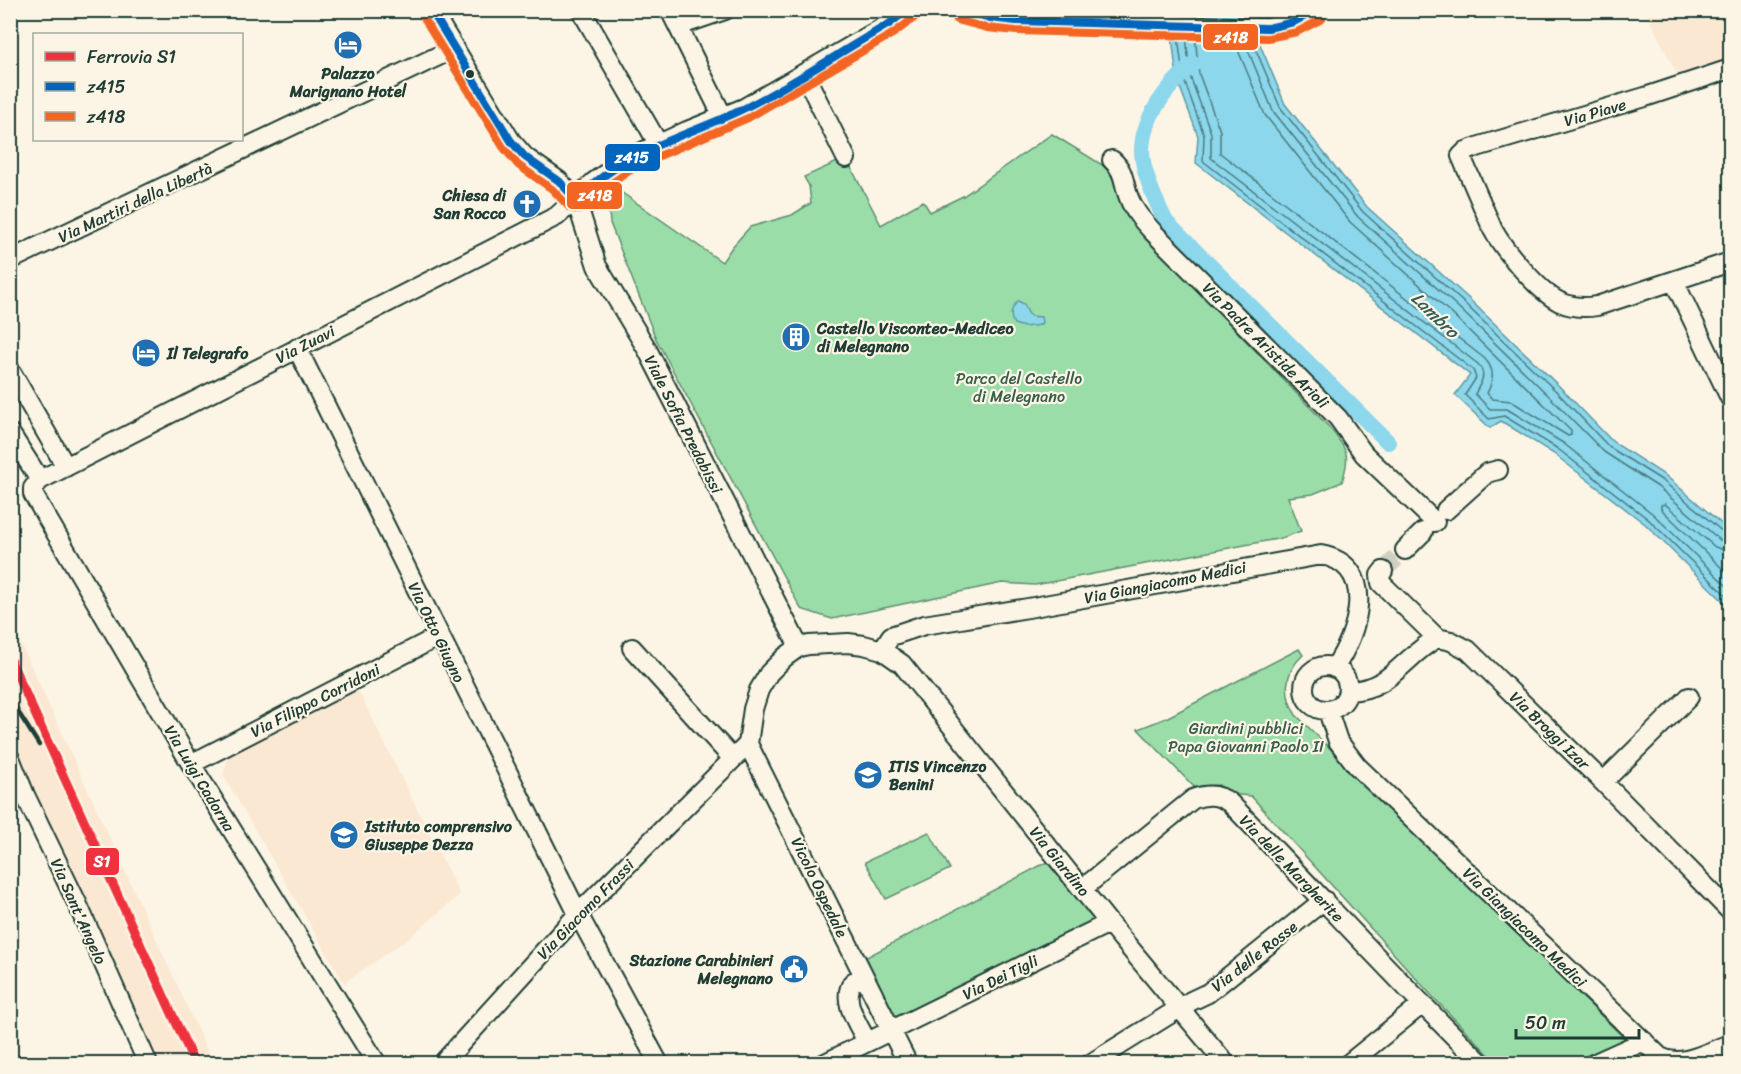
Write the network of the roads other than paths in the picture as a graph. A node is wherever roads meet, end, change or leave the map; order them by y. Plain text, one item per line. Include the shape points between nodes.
1 (431, 10) edge
2 (581, 10) edge
3 (725, 10) edge
4 (908, 10) edge
5 (960, 10) edge
6 (1317, 10) edge
7 (1055, 16) edge
8 (674, 19) edge
9 (453, 49) junction
10 (1731, 69) edge
11 (804, 73) junction
12 (723, 117) junction
13 (659, 145) junction
14 (846, 158) dead end
15 (1112, 160) dead end
16 (576, 200) junction
17 (10, 260) edge
18 (1731, 262) edge
19 (1674, 281) junction
20 (297, 348) junction
21 (10, 370) edge
22 (1731, 398) edge
23 (10, 433) edge
24 (66, 467) junction
25 (1498, 470) dead end
26 (37, 484) junction
27 (1435, 522) junction
28 (1405, 550) tunnel mouth
29 (1383, 572) dead end
30 (439, 636) junction
31 (1437, 638) junction
32 (799, 647) junction
33 (632, 648) dead end
34 (888, 654) junction
35 (1334, 668) junction
36 (1348, 691) junction
37 (1689, 697) dead end
38 (1328, 711) junction
39 (748, 744) junction
40 (10, 758) edge
41 (733, 759) junction
42 (191, 764) junction
43 (1603, 782) junction
44 (1082, 889) junction
45 (1324, 900) junction
46 (1731, 910) edge
47 (578, 914) junction
48 (1109, 923) junction
49 (864, 977) junction
50 (1421, 1005) junction
51 (1180, 1008) junction
52 (891, 1031) junction
53 (1644, 1041) junction
54 (867, 1042) junction
55 (1731, 1044) edge
56 (148, 1064) edge
57 (377, 1064) edge
58 (442, 1064) edge
59 (659, 1064) edge
60 (823, 1064) edge
61 (909, 1064) edge
62 (1090, 1064) edge
63 (1226, 1064) edge
64 (1348, 1064) edge
65 (1482, 1064) edge
66 (1593, 1064) edge

1 - 9 street
2 - 13 street
3 - 8 street
4 - 11 street, Via Zuavi
5 - 7 street via 1000,20
6 - 7 street via 1272,28
8 - 12 street
9 - 16 street via 514,146 559,181
9 - 17 street, Via Martiri della Libertà
10 - 19 street, Via Piave via 1480,146 1461,156 1499,241 1555,299 1576,307 1592,307
11 - 12 street, Via Zuavi
11 - 14 street
12 - 13 street, Via Zuavi
13 - 16 street, Via Zuavi via 615,166
15 - 27 street, Via Padre Aristide Arioli via 1120,166 1129,199 1143,221 1338,418 1372,462
16 - 20 street, Via Zuavi via 550,220
16 - 32 street, Viale Sofia Predabissi via 597,266 646,349
18 - 19 street
19 - 22 street
20 - 24 street, Via Zuavi
20 - 30 street, Via Otto Giugno
21 - 24 street
23 - 26 street, Via Luigi Cadorna
24 - 26 street, Via Zuavi
25 - 27 street via 1487,472
26 - 42 street, Via Luigi Cadorna via 34,496
27 - 28 street
29 - 31 street via 1381,583
30 - 42 street, Via Filippo Corridoni
30 - 47 street, Via Otto Giugno
31 - 36 street via 1384,681 1365,690
31 - 43 street, Via Broggi Izar via 1468,650
32 - 34 street via 848,642
32 - 39 street via 774,667 762,684
33 - 41 street
34 - 35 street, Via Giangiacomo Medici via 891,636 924,625 1321,555 1349,570 1359,594 1353,630
34 - 44 street, Via Giardino
35 - 36 street via 1345,678
35 - 38 street via 1313,670 1303,689 1314,708
36 - 38 street via 1341,704
37 - 43 street
38 - 53 street, Via Giangiacomo Medici via 1338,741 1357,766
39 - 41 street, Via Giacomo Frassi
39 - 49 street, Vicolo Ospedale
40 - 56 street, Via Sant'Angelo
41 - 47 street, Via Giacomo Frassi
42 - 57 street, Via Luigi Cadorna
43 - 46 street, Via Broggi Izar
44 - 45 street, Via delle Margherite via 1189,803 1209,796 1222,797 1230,803
44 - 48 street, Via Giardino
45 - 50 street, Via delle Margherite
45 - 51 street, Via delle Rosse via 1208,993
47 - 58 street, Via Giacomo Frassi
47 - 59 street, Via Otto Giugno
48 - 51 street, Via Giardino
48 - 52 street, Via Dei Tigli
49 - 52 street, Vicolo Ospedale
49 - 54 street via 853,982 847,995
50 - 64 street
50 - 65 street, Via delle Margherite
51 - 62 street, Via delle Rosse
51 - 63 street, Via Giardino
52 - 54 street, Via Dei Tigli
52 - 61 street, Vicolo Ospedale
53 - 55 street, Via Giangiacomo Medici via 1660,1057 1671,1061
53 - 66 street
54 - 60 street

